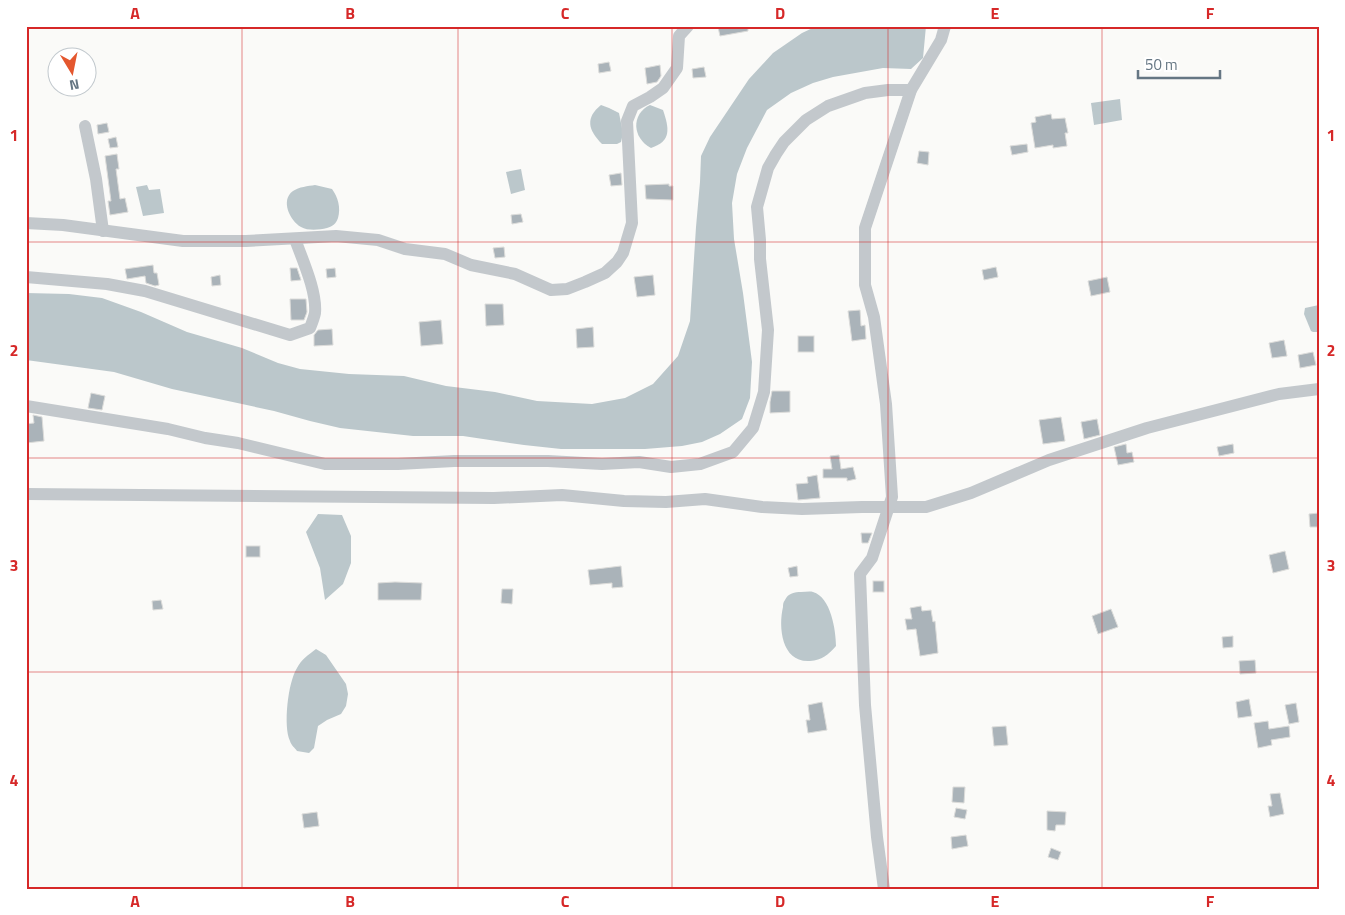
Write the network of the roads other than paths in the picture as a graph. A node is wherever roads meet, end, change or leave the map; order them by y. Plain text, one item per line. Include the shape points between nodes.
1 (688, 26) edge
2 (945, 26) edge
3 (911, 90) junction
4 (85, 126) dead end
5 (26, 223) edge
6 (103, 231) junction
7 (295, 238) junction
8 (26, 277) edge
9 (1319, 388) edge
10 (26, 406) edge
11 (26, 494) edge
12 (887, 508) junction
13 (884, 889) edge

1 - 7 street via 679,36 677,68 663,88 633,106 627,121 632,223 623,253 604,273 567,289 550,290 515,274 471,265 445,254 405,249 378,240 336,236
2 - 3 street via 941,40
3 - 10 street via 865,93 828,106 793,132 768,168 757,207 768,330 764,392 753,428 733,452 700,464 670,467 639,462 548,461 325,464 168,429
3 - 12 street via 865,228 865,285 874,316 886,404 892,496
4 - 6 street
5 - 6 street
6 - 7 street via 183,241
7 - 8 street via 309,277 315,312 310,328 290,335 145,291 107,284
9 - 12 street via 1279,394 1147,428 1049,460 971,493 926,507
11 - 12 street via 494,498 562,495 666,502 705,499 802,510
12 - 13 street via 872,558 860,574 865,705

